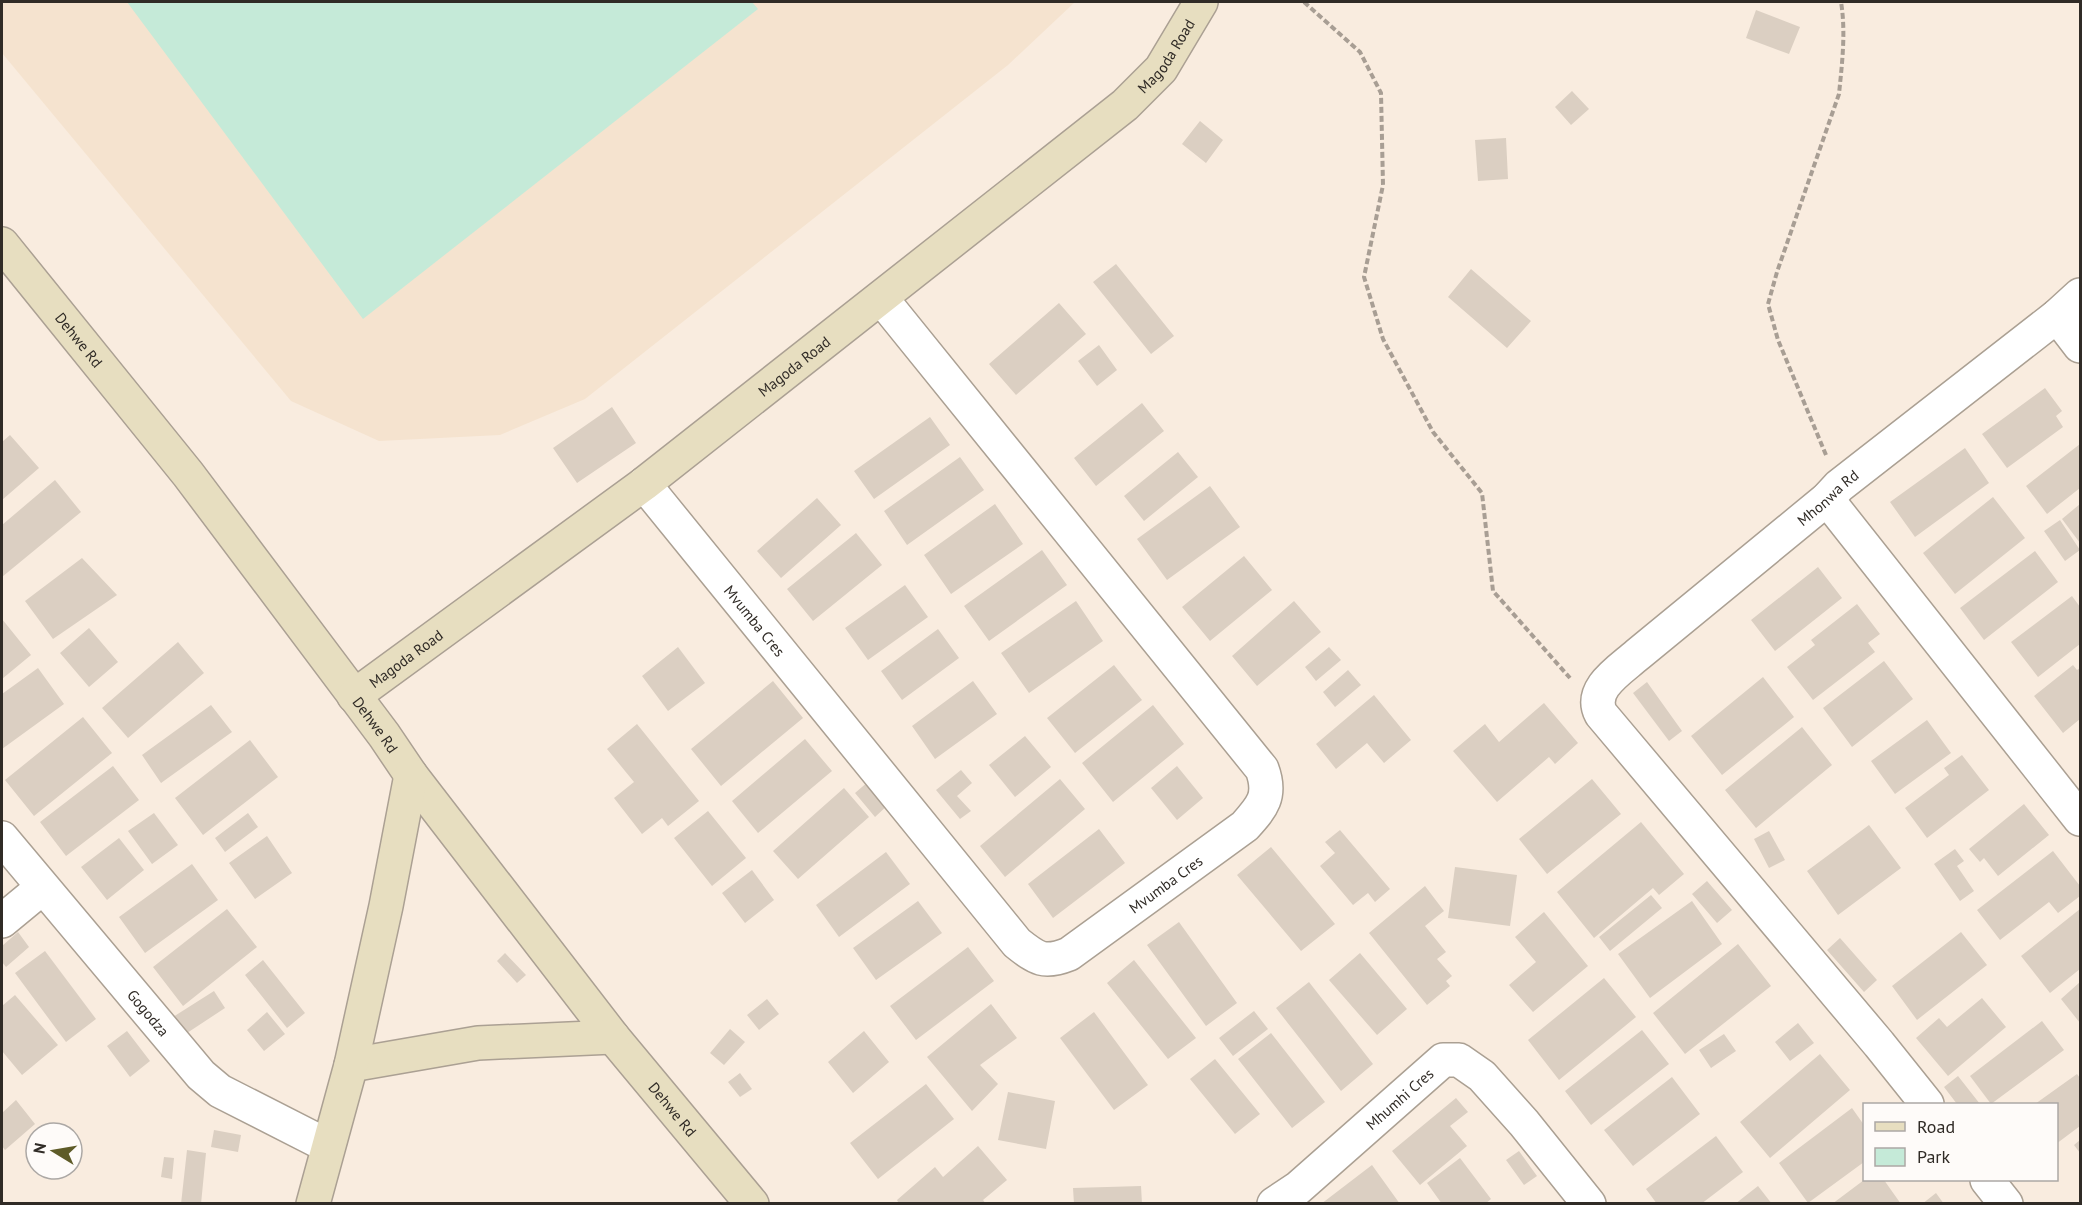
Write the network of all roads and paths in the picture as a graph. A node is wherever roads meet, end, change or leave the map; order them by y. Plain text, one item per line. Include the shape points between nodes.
1 (1201, 2) edge
2 (1305, 2) edge
3 (1841, 2) edge
4 (2, 244) edge
5 (881, 298) junction
6 (2069, 306) edge
7 (2080, 346) edge
8 (644, 484) junction
9 (1833, 492) junction
10 (354, 696) junction
11 (1601, 714) junction
12 (411, 775) junction
13 (2080, 819) edge
14 (2, 838) edge
15 (42, 888) junction
16 (2, 921) edge
17 (613, 1037) junction
18 (351, 1065) junction
19 (1926, 1103) edge
20 (328, 1146) junction
21 (1988, 1181) edge
22 (313, 1203) edge
23 (752, 1203) edge
24 (1274, 1203) edge
25 (1589, 1203) edge
26 (2006, 1203) edge

1 - 5 street, Magoda Road via 1161,69 1125,105
2 - 11 path via 1359,51 1381,93 1383,185 1364,278 1383,339 1433,432 1482,493 1493,591
3 - 9 path via 1839,94 1768,304
4 - 10 street, Dehwe Rd via 188,474
5 - 8 street, Magoda Road
5 - 8 street, Mvumba Cres via 1262,769 1266,796 1262,807 1245,826 1068,954 1052,961 1034,956 1017,943
6 - 7 street
6 - 9 street, Mhonwa Rd
8 - 10 street, Magoda Road
9 - 11 street, Mhonwa Rd via 1606,682 1597,698
9 - 13 street
10 - 12 street, Dehwe Rd
11 - 19 street
12 - 17 street, Dehwe Rd
12 - 18 street
14 - 15 street, Gogodza
15 - 16 street
15 - 20 street, Gogodza via 201,1076 220,1091
17 - 18 street via 478,1042
17 - 23 street, Dehwe Rd
18 - 20 street
20 - 22 street
21 - 26 street
24 - 25 street, Mhumhi Cres via 1298,1188 1443,1060 1459,1060 1499,1094

